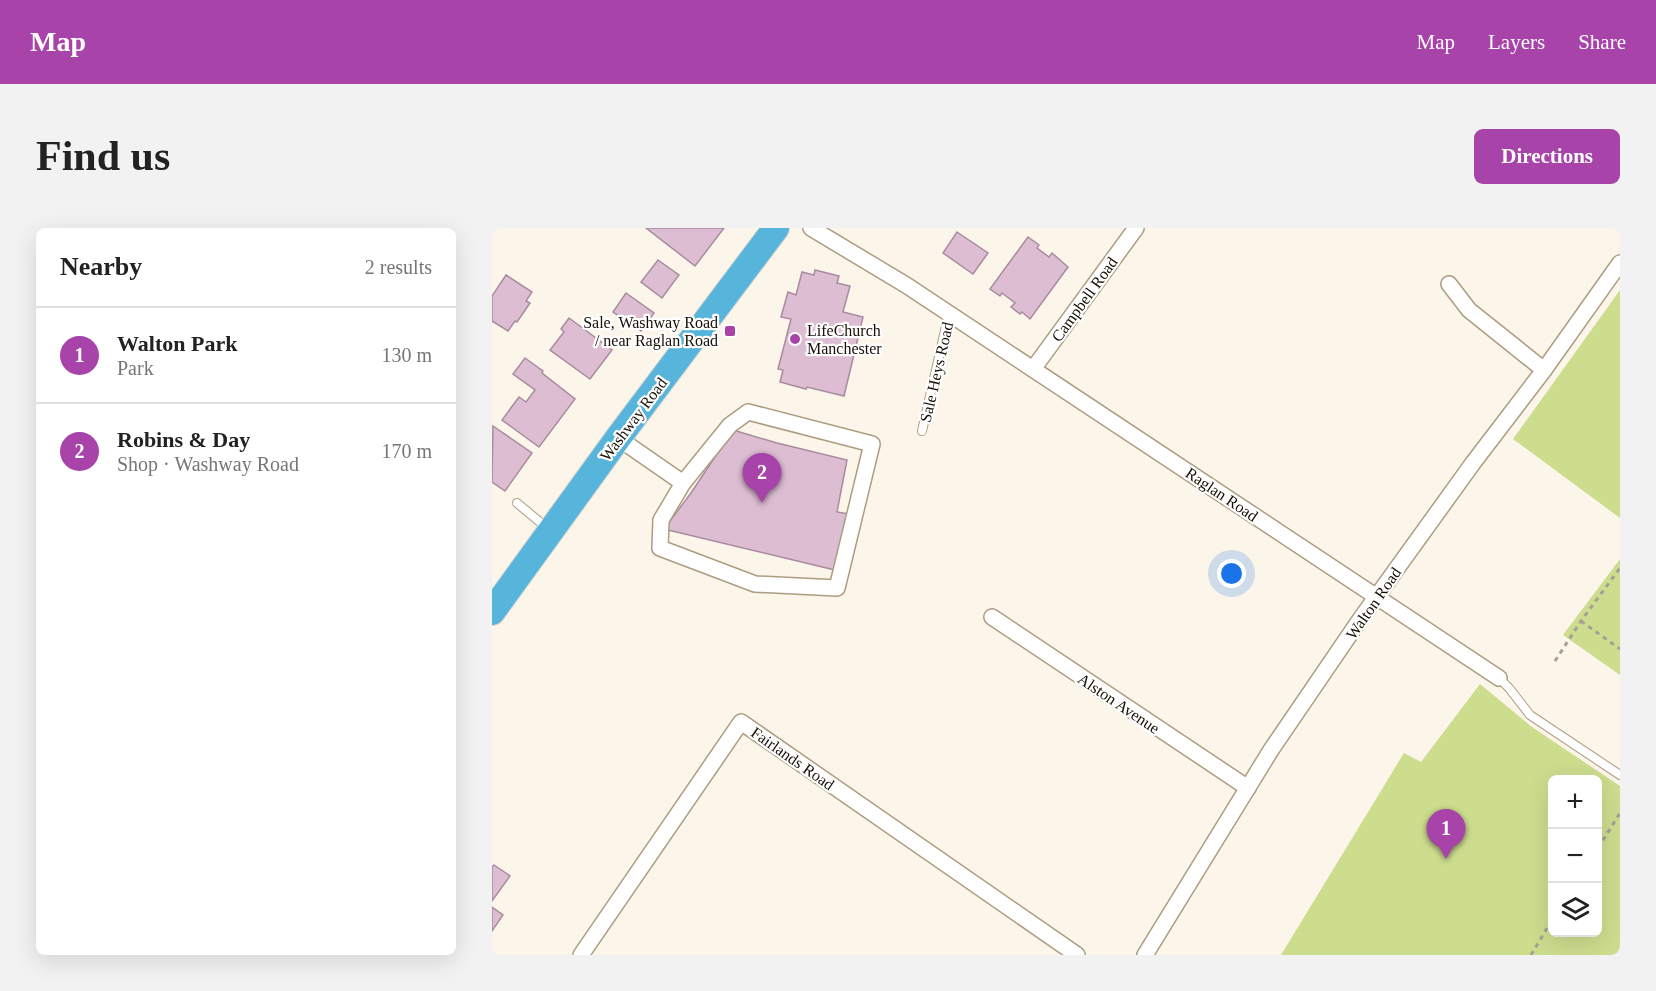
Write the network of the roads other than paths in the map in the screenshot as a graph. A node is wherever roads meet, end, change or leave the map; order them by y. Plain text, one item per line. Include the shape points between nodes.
1 (776, 228) edge
2 (811, 228) edge
3 (1136, 228) edge
4 (1620, 263) edge
5 (1449, 284) dead end
6 (949, 313) junction
7 (1033, 369) junction
8 (1544, 369) junction
9 (922, 431) dead end
10 (618, 438) junction
11 (682, 483) junction
12 (517, 503) dead end
13 (550, 531) junction
14 (1377, 597) junction
15 (492, 612) edge
16 (992, 617) dead end
17 (1499, 678) joint
18 (1620, 775) edge
19 (1248, 788) junction
20 (581, 955) edge
21 (1077, 955) edge
22 (1145, 955) edge

1 - 10 highway, Washway Road
2 - 6 street, Raglan Road
3 - 7 street, Campbell Road
4 - 8 street, Walton Road
5 - 8 street via 1469,310
6 - 7 street, Raglan Road
6 - 9 lane, Sale Heys Road
7 - 14 street, Raglan Road
8 - 14 street, Walton Road
10 - 11 street
10 - 13 highway, Washway Road
11 - 11 street via 661,520 660,548 755,584 837,588 872,444 748,412 730,425
12 - 13 lane
13 - 15 highway, Washway Road
14 - 17 street, Raglan Road
14 - 19 street, Walton Road
16 - 19 street, Alston Avenue
17 - 18 lane, Raglan Road via 1530,715
19 - 22 street, Walton Road
20 - 21 street, Fairlands Road via 741,722

